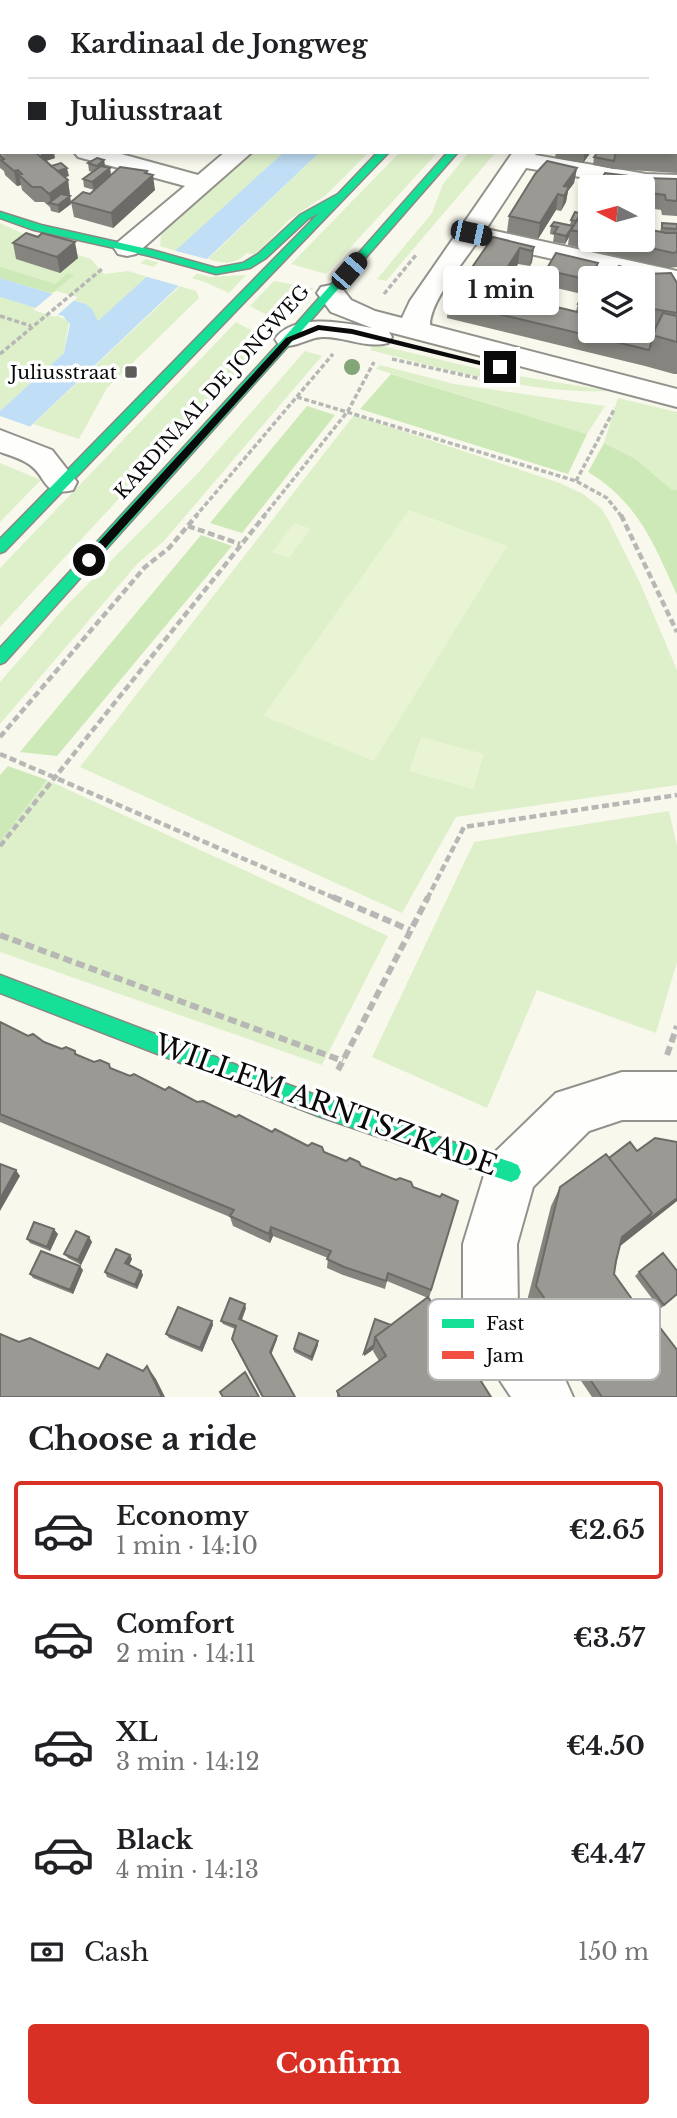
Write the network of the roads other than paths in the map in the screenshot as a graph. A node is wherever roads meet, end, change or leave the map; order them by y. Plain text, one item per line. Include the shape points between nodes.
1 (93, 154) edge
2 (238, 154) edge
3 (382, 154) edge
4 (451, 154) edge
5 (523, 156) edge
6 (677, 182) edge
7 (204, 184) junction
8 (343, 195) junction
9 (0, 215) edge
10 (471, 233) junction
11 (140, 251) junction
12 (677, 279) edge
13 (331, 293) junction
14 (416, 331) junction
15 (289, 339) junction
16 (589, 376) junction
17 (677, 398) edge
18 (13, 445) edge
19 (61, 482) junction
20 (0, 548) edge
21 (0, 658) edge
22 (0, 984) edge
23 (677, 1096) edge
24 (511, 1172) junction
25 (491, 1299) edge
26 (533, 1380) edge
27 (544, 1397) edge

1 - 7 street
2 - 7 street
3 - 8 main road, KARDINAAL DE JONGWEG
4 - 13 main road, KARDINAAL DE JONGWEG
5 - 6 street via 633,179
5 - 10 street
7 - 11 street
8 - 11 main road via 304,217 254,261 233,270 216,271
8 - 19 main road, KARDINAAL DE JONGWEG
9 - 11 main road via 38,229
10 - 12 street
10 - 14 street via 416,315
13 - 14 street via 341,306 365,317
13 - 15 main road, KARDINAAL DE JONGWEG
14 - 16 street
15 - 16 street via 318,328 352,331 524,372
15 - 21 main road, KARDINAAL DE JONGWEG
16 - 17 street
18 - 19 street via 41,457
19 - 20 main road, KARDINAAL DE JONGWEG
22 - 24 main road, WILLEM ARNTSZKADE via 318,1106
23 - 24 street, WILLEM ARNTSZKADE via 622,1096 574,1111
24 - 25 street via 490,1244
26 - 27 street

